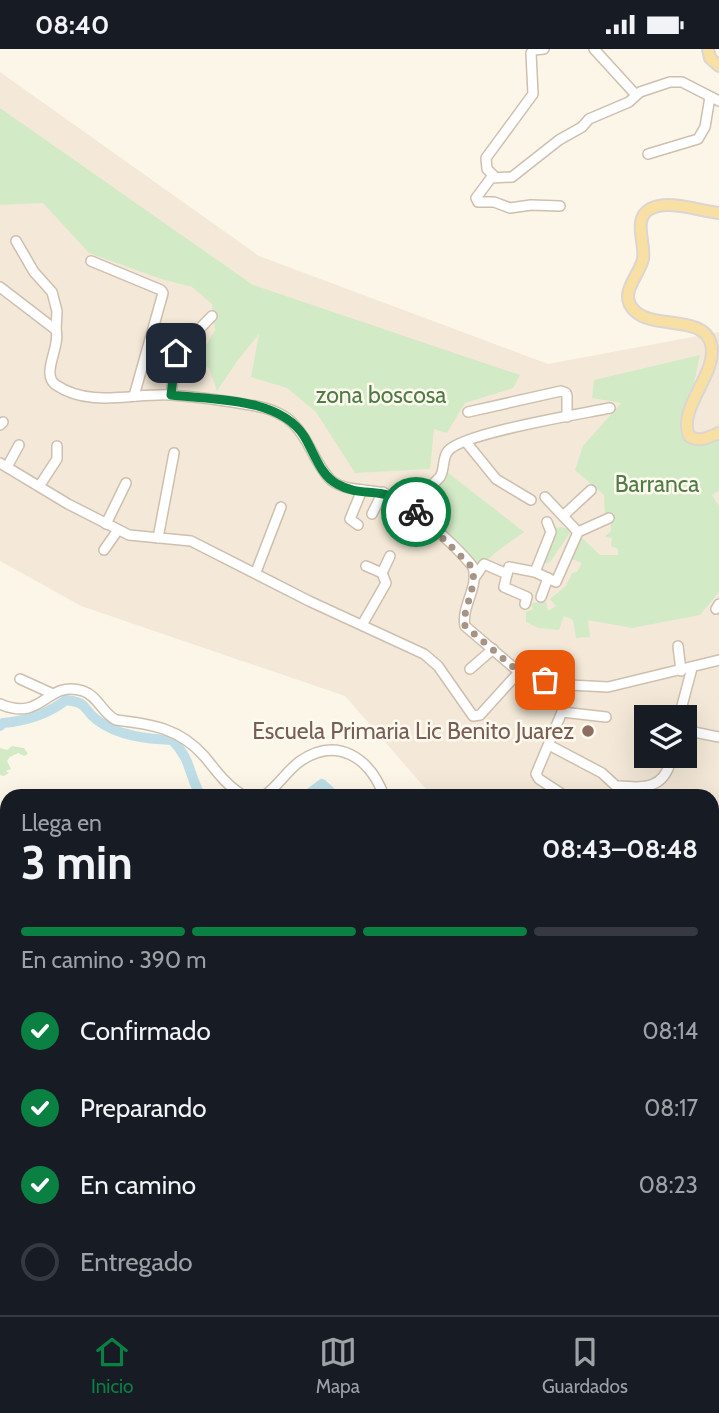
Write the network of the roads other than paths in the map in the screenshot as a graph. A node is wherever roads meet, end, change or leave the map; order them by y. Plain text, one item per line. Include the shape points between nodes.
1 (544, 49) edge
2 (594, 49) edge
3 (708, 49) edge
4 (719, 67) edge
5 (636, 95) junction
6 (714, 99) edge
7 (648, 154) dead end
8 (495, 177) junction
9 (560, 206) dead end
10 (719, 213) edge
11 (16, 241) dead end
12 (91, 261) dead end
13 (0, 287) edge
14 (212, 316) dead end
15 (56, 330) junction
16 (171, 395) junction
17 (134, 396) junction
18 (610, 408) dead end
19 (468, 412) dead end
20 (567, 417) junction
21 (719, 433) edge
22 (466, 442) junction
23 (19, 445) dead end
24 (57, 446) dead end
25 (174, 453) dead end
26 (4, 465) edge
27 (126, 483) dead end
28 (40, 485) junction
29 (362, 490) junction
30 (592, 490) dead end
31 (383, 492) junction
32 (545, 497) dead end
33 (531, 500) dead end
34 (281, 507) dead end
35 (411, 507) junction
36 (372, 515) dead end
37 (564, 515) junction
38 (609, 518) dead end
39 (547, 522) dead end
40 (106, 524) junction
41 (358, 525) dead end
42 (118, 530) junction
43 (579, 533) junction
44 (158, 538) junction
45 (104, 550) dead end
46 (390, 556) dead end
47 (366, 566) dead end
48 (256, 572) junction
49 (536, 572) junction
50 (382, 573) junction
51 (507, 574) junction
52 (475, 577) junction
53 (548, 578) junction
54 (541, 597) dead end
55 (525, 604) dead end
56 (362, 625) junction
57 (678, 646) dead end
58 (493, 649) junction
59 (719, 660) edge
60 (470, 669) dead end
61 (692, 669) junction
62 (681, 671) junction
63 (519, 672) junction
64 (20, 679) dead end
65 (569, 685) junction
66 (53, 694) junction
67 (0, 704) edge
68 (682, 705) edge
69 (562, 712) junction
70 (606, 716) dead end
71 (697, 733) edge
72 (719, 737) edge
73 (548, 745) junction
74 (669, 768) edge
75 (233, 789) edge
76 (271, 789) edge
77 (380, 789) edge
78 (554, 789) edge

1 - 8 street via 531,54 533,94 486,158 487,169
2 - 5 street
3 - 4 main road
5 - 6 street via 679,81
5 - 8 street via 589,119 512,177
6 - 7 street via 698,139
8 - 9 street via 477,201 510,208
10 - 21 main road via 672,205 647,212 641,225 642,261 627,297 632,309 645,318 695,327 707,335 711,359 687,428 695,439
11 - 15 street via 52,292
12 - 17 street via 163,293
13 - 15 street
14 - 16 street via 176,353
15 - 17 street via 58,343 50,370 53,384 86,397
16 - 17 street
16 - 29 street via 277,411 297,426 329,479
18 - 20 street
19 - 20 street via 561,391 567,396
20 - 22 street via 509,427
22 - 33 street via 496,479
22 - 35 street via 448,451 440,477
23 - 26 street
24 - 28 street via 57,460
25 - 44 street
26 - 28 street
27 - 40 street
28 - 40 street
29 - 31 street
29 - 41 street via 350,519
30 - 37 street
31 - 35 street
31 - 36 street
32 - 37 street
34 - 48 street
35 - 52 street via 468,561
37 - 43 street
38 - 43 street
39 - 49 street via 551,532
40 - 42 street
42 - 44 street
42 - 45 street
43 - 53 street via 556,582
44 - 48 street via 191,541
46 - 50 street
47 - 50 street
48 - 56 street
49 - 51 street via 509,567
49 - 53 street
50 - 56 street via 385,588
51 - 52 street via 484,564
51 - 55 street via 504,587 527,597
52 - 58 street via 463,622
53 - 54 street
56 - 63 street via 432,659 473,716 480,715
57 - 62 street
58 - 60 street
58 - 63 street
59 - 61 street
61 - 62 street
61 - 68 street
62 - 65 street via 608,687
63 - 65 street
64 - 66 street
65 - 69 street
66 - 67 street via 23,710
66 - 75 street via 65,688 85,691 116,720 178,733
69 - 70 street
69 - 73 street
71 - 72 street
73 - 74 street via 602,773 616,786 643,787 660,781
73 - 78 street via 536,774
76 - 77 street via 299,762 332,749 346,751 363,762

